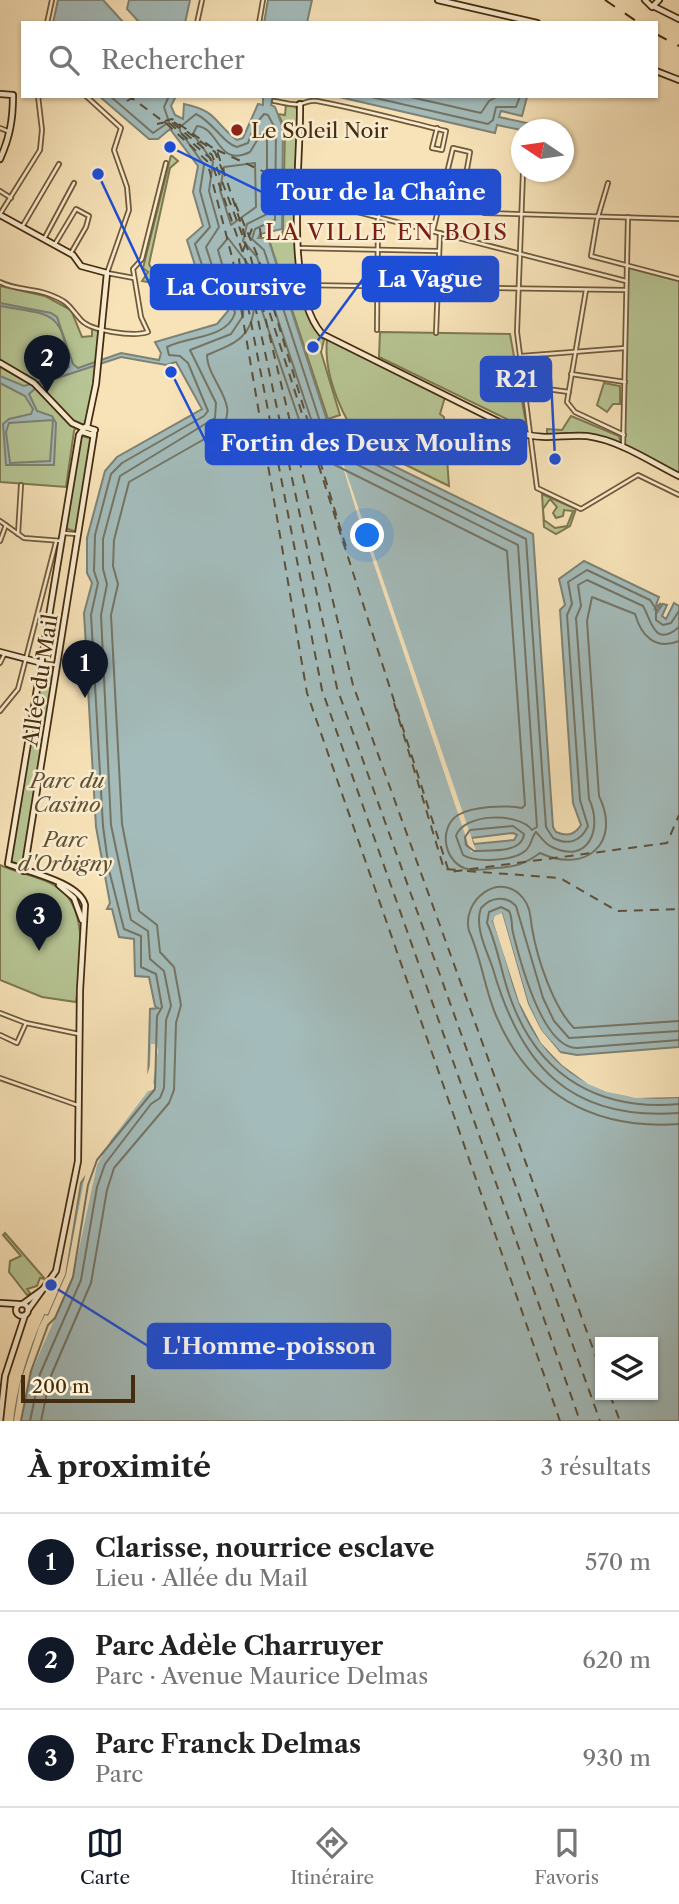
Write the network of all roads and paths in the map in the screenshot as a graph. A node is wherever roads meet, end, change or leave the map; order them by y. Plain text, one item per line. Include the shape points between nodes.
1 (52, 0) edge
2 (202, 0) edge
3 (263, 0) edge
4 (438, 0) edge
5 (644, 1) edge
6 (659, 1) edge
7 (655, 7) junction
8 (666, 11) junction
9 (679, 19) edge
10 (47, 21) edge
11 (197, 21) edge
12 (259, 21) edge
13 (528, 21) edge
14 (658, 72) edge
15 (679, 80) edge
16 (0, 94) edge
17 (38, 98) edge
18 (88, 98) edge
19 (274, 101) dead end
20 (300, 104) junction
21 (0, 128) edge
22 (437, 128) junction
23 (10, 133) junction
24 (0, 159) edge
25 (166, 163) dead end
26 (59, 164) dead end
27 (522, 182) edge
28 (74, 183) dead end
29 (608, 183) dead end
30 (0, 191) edge
31 (299, 197) junction
32 (11, 198) junction
33 (382, 202) dead end
34 (0, 215) edge
35 (519, 215) junction
36 (599, 216) junction
37 (378, 217) junction
38 (628, 217) junction
39 (679, 219) edge
40 (22, 227) junction
41 (433, 231) junction
42 (440, 233) junction
43 (44, 239) junction
44 (55, 244) junction
45 (298, 248) junction
46 (378, 250) junction
47 (438, 251) junction
48 (71, 253) junction
49 (519, 254) junction
50 (627, 265) junction
51 (107, 273) junction
52 (134, 278) junction
53 (679, 279) edge
54 (626, 281) junction
55 (0, 282) edge
56 (301, 285) junction
57 (378, 285) junction
58 (437, 287) junction
59 (518, 289) junction
60 (586, 289) junction
61 (626, 290) junction
62 (102, 327) junction
63 (377, 330) dead end
64 (436, 333) dead end
65 (626, 348) junction
66 (575, 352) junction
67 (521, 356) junction
68 (0, 363) edge
69 (571, 374) junction
70 (625, 382) junction
71 (525, 386) junction
72 (569, 392) junction
73 (84, 429) junction
74 (624, 435) junction
75 (533, 437) junction
76 (623, 449) junction
77 (679, 476) edge
78 (21, 485) dead end
79 (679, 495) edge
80 (0, 521) edge
81 (6, 525) junction
82 (63, 533) junction
83 (18, 534) junction
84 (80, 535) junction
85 (0, 541) edge
86 (59, 541) junction
87 (2, 652) edge
88 (26, 661) junction
89 (0, 663) edge
90 (42, 663) junction
91 (58, 666) junction
92 (0, 711) edge
93 (0, 862) edge
94 (8, 864) junction
95 (24, 871) junction
96 (0, 1013) edge
97 (26, 1023) junction
98 (79, 1034) junction
99 (0, 1035) edge
100 (0, 1077) edge
101 (77, 1105) junction
102 (50, 1282) junction
103 (0, 1303) edge
104 (21, 1304) junction
105 (17, 1313) junction
106 (27, 1313) junction
107 (16, 1334) junction
108 (0, 1421) edge

1 - 10 street
2 - 11 street
3 - 12 street
4 - 13 street
5 - 7 street
6 - 7 street
6 - 8 street
7 - 8 street
8 - 9 street
14 - 15 street
16 - 23 street via 13,95
17 - 32 street via 41,147
18 - 51 street via 121,128 114,146 129,210
19 - 20 street
20 - 22 street via 314,101
20 - 31 street
21 - 23 street
22 - 22 street via 432,148 442,150 446,131
23 - 24 street
25 - 52 street via 142,259 133,266
26 - 40 street
27 - 35 street
28 - 43 street
29 - 36 street
30 - 32 street
31 - 37 street
31 - 45 street
32 - 34 street
33 - 37 street
34 - 40 street
35 - 36 street
35 - 41 street via 484,213 485,189 465,180 470,152 453,148
35 - 49 street
36 - 38 street
36 - 50 street via 591,256
37 - 41 street
37 - 46 street
38 - 39 street
38 - 50 street
40 - 43 street
41 - 42 street
42 - 47 street
42 - 49 street
43 - 44 street
44 - 48 street
44 - 48 street via 76,209 89,216
45 - 46 street
45 - 56 street
46 - 47 street
46 - 57 street
47 - 58 street
48 - 51 street via 81,267
49 - 54 street
49 - 59 street
50 - 53 street
50 - 54 street
51 - 52 street
51 - 62 street, Allée du Mail
52 - 62 street via 148,332 128,336
54 - 61 street
55 - 62 street via 46,293 72,305 81,321
56 - 57 street
56 - 75 street via 317,328 327,339
57 - 58 street
57 - 63 street
58 - 59 street
58 - 64 street
59 - 60 street
59 - 67 street
60 - 61 street
60 - 66 street
61 - 65 street
62 - 73 street, Allée du Mail
65 - 66 street
65 - 70 street
66 - 67 street
66 - 69 street
67 - 71 street
68 - 73 street via 36,385 72,423
69 - 70 street
69 - 72 street
70 - 74 street
71 - 72 street
71 - 75 street
72 - 74 street via 571,410
73 - 82 street, Allée du Mail via 79,435
73 - 84 street, Allée du Mail via 94,434
74 - 76 street
75 - 76 street via 586,436
75 - 79 street via 537,488 576,508 587,508 638,475
76 - 77 street
78 - 83 street
80 - 81 street
81 - 83 street
81 - 85 street
82 - 84 street
82 - 86 street, Allée du Mail
83 - 86 street
84 - 91 street, Allée du Mail
86 - 88 street
86 - 90 street, Allée du Mail
87 - 88 street
87 - 89 street
88 - 90 street
88 - 92 street via 19,689
90 - 91 street
90 - 94 street, Allée du Mail
91 - 95 street, Allée du Mail
93 - 94 street
94 - 95 street
95 - 98 street via 67,890 81,913
96 - 97 street
97 - 98 street
97 - 99 street via 17,1042
98 - 101 street
100 - 101 street
101 - 102 street via 78,1154 61,1256
102 - 104 street
102 - 106 street
103 - 104 street
103 - 105 street
104 - 105 street
104 - 106 street
105 - 106 street
105 - 107 street
106 - 107 street
107 - 108 street via 2,1389

